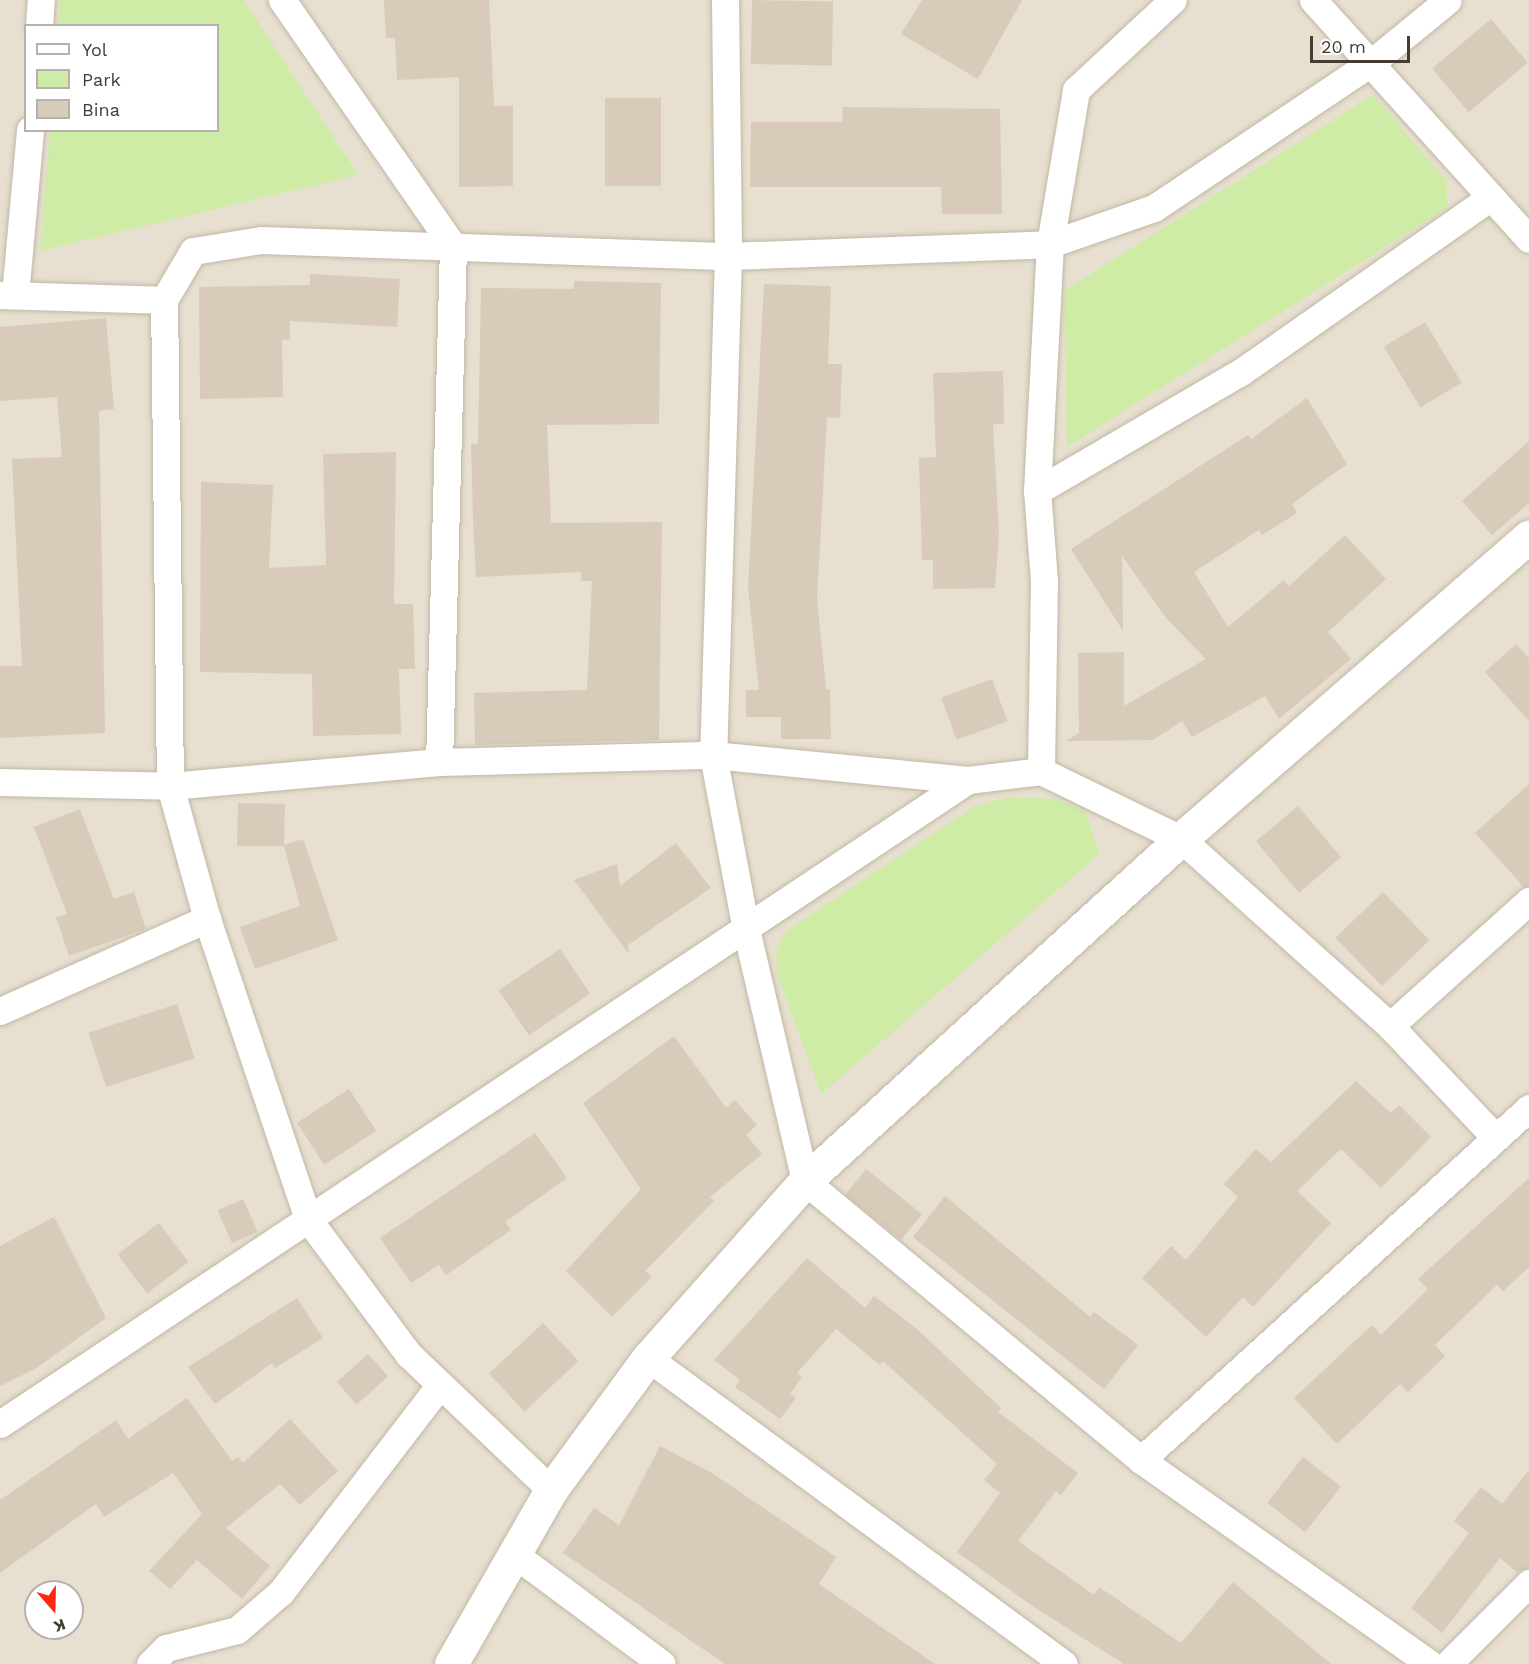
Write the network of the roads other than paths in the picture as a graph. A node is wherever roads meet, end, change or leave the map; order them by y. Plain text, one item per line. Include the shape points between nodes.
1 (41, 0) edge
2 (282, 0) edge
3 (725, 0) edge
4 (1173, 0) edge
5 (1313, 0) edge
6 (1448, 0) edge
7 (39, 24) edge
8 (1371, 63) junction
9 (30, 132) edge
10 (1491, 197) junction
11 (1529, 239) edge
12 (1050, 244) junction
13 (453, 246) junction
14 (728, 256) junction
15 (7, 295) edge
16 (164, 300) junction
17 (1037, 491) junction
18 (1529, 536) edge
19 (713, 755) junction
20 (439, 762) junction
21 (1041, 771) junction
22 (968, 780) junction
23 (0, 782) edge
24 (170, 786) junction
25 (1181, 839) junction
26 (1529, 901) edge
27 (207, 919) junction
28 (746, 929) junction
29 (0, 1011) edge
30 (1390, 1026) junction
31 (1529, 1108) edge
32 (1495, 1137) junction
33 (805, 1181) junction
34 (308, 1219) junction
35 (648, 1358) junction
36 (441, 1385) junction
37 (0, 1424) edge
38 (1141, 1460) junction
39 (550, 1490) junction
40 (514, 1554) junction
41 (1529, 1583) edge
42 (150, 1664) edge
43 (452, 1664) edge
44 (662, 1664) edge
45 (1064, 1664) edge
46 (1430, 1664) edge
47 (1448, 1664) edge

1 - 7 street
2 - 13 street
3 - 14 street
4 - 12 street via 1076,90
5 - 8 street
6 - 8 street
8 - 10 street
8 - 12 street via 1154,208
9 - 15 street
10 - 11 street
10 - 17 street via 1241,372
12 - 14 street
12 - 17 street
13 - 14 street
13 - 16 street via 261,240 193,251
13 - 20 street
14 - 19 street
15 - 16 street
16 - 24 street
17 - 21 street via 1044,581
18 - 25 street
19 - 20 street
19 - 22 street
19 - 28 street
20 - 24 street
21 - 22 street
21 - 25 street
22 - 28 street
23 - 24 street
24 - 27 street
25 - 30 street
25 - 33 street
26 - 30 street
27 - 29 street
27 - 34 street
28 - 33 street
28 - 34 street
30 - 32 street
31 - 32 street
32 - 38 street
33 - 35 street
33 - 38 street
34 - 36 street via 409,1355
34 - 37 street
35 - 39 street
35 - 45 street
36 - 39 street
36 - 42 street via 280,1592 237,1630 166,1648
38 - 46 street
39 - 40 street
40 - 43 street
40 - 44 street
41 - 47 street

